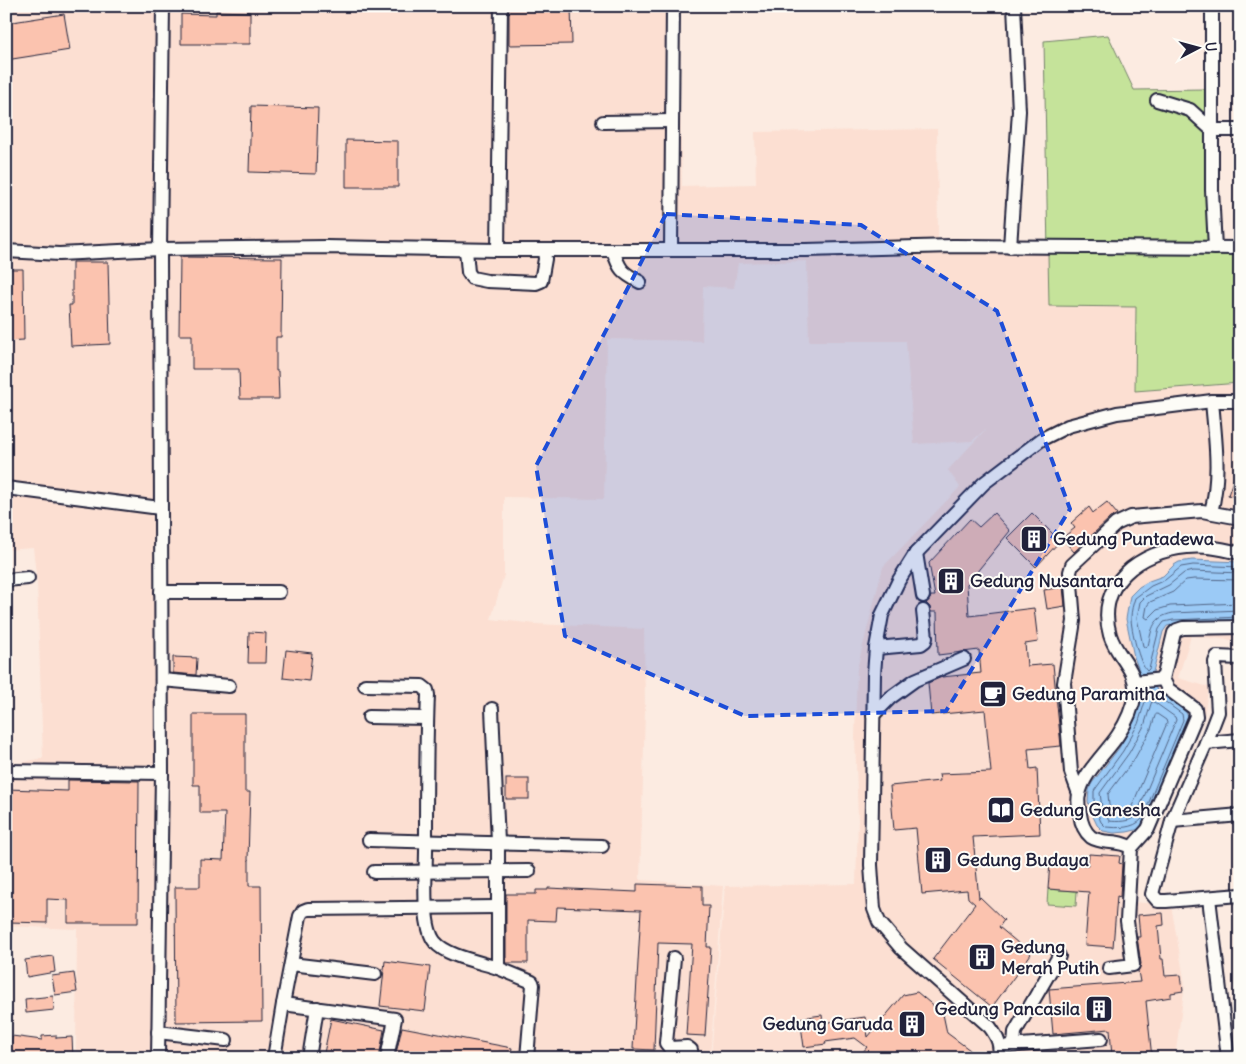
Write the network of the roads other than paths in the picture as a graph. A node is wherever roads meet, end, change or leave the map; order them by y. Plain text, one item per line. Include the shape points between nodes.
1 (163, 6) edge
2 (501, 6) edge
3 (673, 6) edge
4 (1014, 6) edge
5 (1212, 6) edge
6 (1157, 100) dead end
7 (603, 122) dead end
8 (672, 122) junction
9 (1212, 130) junction
10 (1240, 130) edge
11 (1010, 246) junction
12 (1215, 248) junction
13 (1240, 248) edge
14 (160, 249) junction
15 (466, 250) junction
16 (498, 250) junction
17 (544, 250) junction
18 (613, 250) junction
19 (671, 250) junction
20 (6, 251) edge
21 (640, 282) dead end
22 (1212, 401) junction
23 (1240, 401) edge
24 (6, 488) edge
25 (160, 508) junction
26 (1211, 512) junction
27 (1240, 518) edge
28 (916, 553) junction
29 (1240, 553) edge
30 (28, 578) dead end
31 (6, 580) edge
32 (161, 592) junction
33 (279, 592) dead end
34 (922, 596) dead end
35 (923, 611) dead end
36 (1240, 627) edge
37 (876, 648) junction
38 (1240, 658) edge
39 (964, 659) dead end
40 (1159, 679) junction
41 (162, 680) junction
42 (1138, 682) junction
43 (365, 685) dead end
44 (229, 686) dead end
45 (492, 709) dead end
46 (873, 715) junction
47 (369, 718) dead end
48 (427, 718) junction
49 (1240, 740) edge
50 (1206, 743) junction
51 (6, 771) edge
52 (162, 773) junction
53 (1079, 794) junction
54 (1240, 815) edge
55 (1172, 821) junction
56 (369, 840) dead end
57 (426, 842) junction
58 (498, 842) junction
59 (602, 846) dead end
60 (1131, 848) junction
61 (498, 871) junction
62 (529, 871) dead end
63 (374, 872) dead end
64 (426, 872) junction
65 (1240, 895) edge
66 (1209, 898) junction
67 (426, 907) junction
68 (497, 907) junction
69 (1059, 956) dead end
70 (674, 958) dead end
71 (291, 964) junction
72 (498, 968) junction
73 (1109, 968) dead end
74 (375, 974) dead end
75 (283, 1004) junction
76 (316, 1008) junction
77 (158, 1032) junction
78 (1101, 1039) dead end
79 (226, 1040) dead end
80 (1014, 1046) junction
81 (1000, 1052) edge
82 (158, 1058) edge
83 (274, 1058) edge
84 (309, 1058) edge
85 (387, 1058) edge
86 (527, 1058) edge
87 (692, 1058) edge
88 (1228, 1058) edge

1 - 14 street
2 - 16 street
3 - 8 street
4 - 11 street via 1019,111
5 - 9 street
6 - 9 street via 1190,110
7 - 8 street
8 - 19 street
9 - 10 street
9 - 12 street
11 - 12 street
11 - 19 street
12 - 13 street
14 - 15 street via 326,247
14 - 20 street via 59,254
14 - 25 street
15 - 16 street
15 - 17 street via 468,272 472,278 536,283 541,281
16 - 17 street
17 - 18 street
18 - 19 street
18 - 21 street via 618,266 626,275
22 - 23 street
22 - 26 street via 1217,479
22 - 28 street via 1117,413 1068,426 1042,439 984,483
24 - 25 street
25 - 32 street
26 - 27 street
26 - 53 street via 1141,515 1124,519 1072,565 1074,621 1064,683 1071,772
28 - 34 street
28 - 37 street via 898,580 882,615
29 - 42 street via 1200,546 1167,550 1133,565 1121,577 1112,593 1108,621 1117,650
30 - 31 street
32 - 33 street
32 - 41 street
35 - 37 street via 925,641
36 - 40 street via 1177,630
37 - 46 street
38 - 50 street via 1217,657 1218,712
39 - 46 street via 915,680
40 - 42 street
40 - 60 street via 1195,708 1196,716 1148,830
41 - 44 street
41 - 52 street
42 - 53 street via 1127,719 1094,765
43 - 48 street via 422,686 428,695
45 - 58 street
46 - 81 street via 874,909 879,922 902,948 990,1027 997,1036
47 - 48 street
48 - 57 street
49 - 50 street
50 - 55 street
51 - 52 street
52 - 77 street
53 - 60 street via 1082,824 1092,837
54 - 55 street
55 - 66 street via 1152,894 1158,901
56 - 57 street
57 - 58 street
57 - 64 street
58 - 59 street
58 - 61 street
60 - 73 street via 1127,921 1133,965
61 - 62 street
61 - 64 street
61 - 68 street
63 - 64 street
64 - 67 street
65 - 66 street
66 - 88 street
67 - 68 street
67 - 71 street via 303,911
67 - 72 street via 434,941 444,950
68 - 72 street
69 - 80 street via 1015,1032
70 - 87 street via 666,1043 670,1048 691,1050
71 - 74 street
71 - 75 street
72 - 86 street via 533,984
75 - 76 street
75 - 83 street
76 - 84 street
76 - 85 street via 395,1019
77 - 79 street
77 - 82 street
78 - 80 street
80 - 81 street

